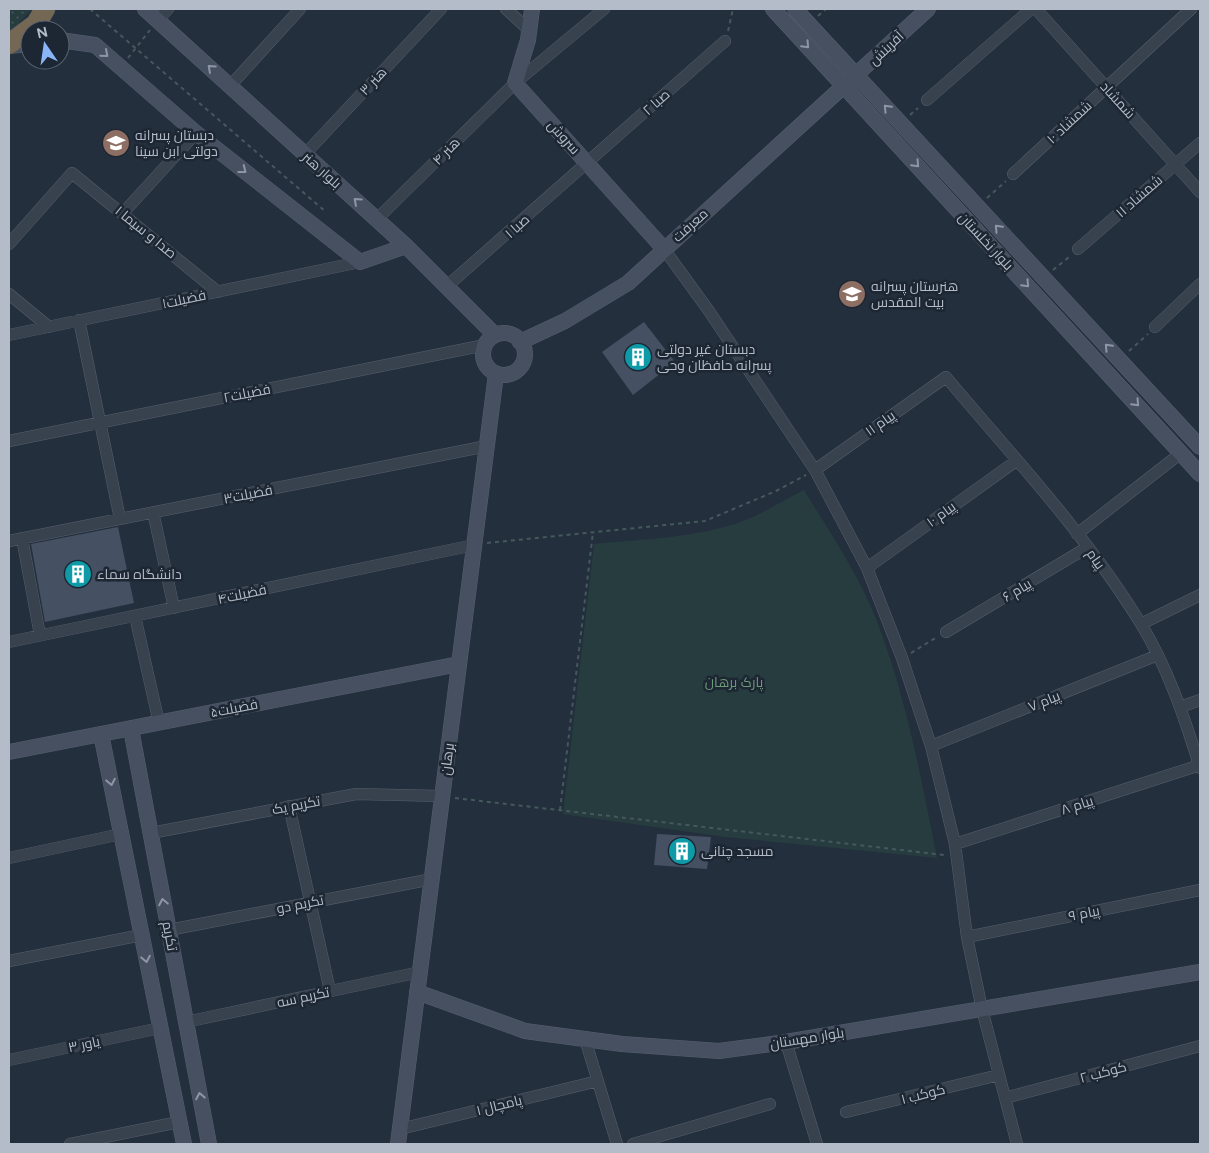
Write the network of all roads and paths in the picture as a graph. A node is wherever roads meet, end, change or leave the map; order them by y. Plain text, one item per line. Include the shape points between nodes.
1 (45, 9) edge
2 (90, 9) edge
3 (145, 9) edge
4 (300, 9) edge
5 (441, 9) edge
6 (506, 9) edge
7 (532, 9) edge
8 (604, 9) edge
9 (733, 9) edge
10 (772, 9) edge
11 (795, 9) edge
12 (928, 9) edge
13 (1031, 9) edge
14 (1036, 9) edge
15 (1191, 9) edge
16 (163, 14) edge
17 (529, 30) junction
18 (70, 41) edge
19 (725, 41) joint
20 (9, 45) edge
21 (136, 49) junction
22 (120, 67) junction
23 (857, 76) junction
24 (515, 83) junction
25 (230, 86) junction
26 (845, 87) junction
27 (1106, 87) junction
28 (927, 100) joint
29 (901, 123) junction
30 (196, 133) junction
31 (1200, 142) edge
32 (305, 154) junction
33 (588, 164) junction
34 (1176, 164) junction
35 (1013, 174) joint
36 (1200, 192) edge
37 (978, 206) junction
38 (326, 212) dead end
39 (123, 213) junction
40 (377, 219) junction
41 (9, 244) edge
42 (406, 246) junction
43 (664, 248) junction
44 (1078, 249) joint
45 (360, 262) junction
46 (1044, 278) junction
47 (1200, 284) edge
48 (446, 288) junction
49 (218, 292) junction
50 (9, 294) edge
51 (79, 320) junction
52 (49, 327) junction
53 (1155, 327) joint
54 (9, 335) edge
55 (490, 340) junction
56 (520, 342) junction
57 (1120, 360) junction
58 (496, 374) junction
59 (946, 377) joint
60 (100, 423) junction
61 (9, 441) edge
62 (487, 446) junction
63 (1200, 447) edge
64 (1181, 453) junction
65 (1016, 461) junction
66 (815, 470) junction
67 (1200, 474) edge
68 (153, 512) junction
69 (120, 519) junction
70 (593, 532) junction
71 (1077, 534) junction
72 (22, 538) junction
73 (9, 541) edge
74 (474, 545) junction
75 (1088, 547) junction
76 (867, 568) junction
77 (1200, 595) edge
78 (174, 608) junction
79 (135, 616) junction
80 (1142, 624) junction
81 (946, 632) joint
82 (40, 636) junction
83 (9, 642) edge
84 (1158, 655) junction
85 (902, 658) junction
86 (459, 664) junction
87 (1200, 700) edge
88 (1180, 707) junction
89 (159, 723) junction
90 (131, 729) junction
91 (101, 734) junction
92 (931, 746) junction
93 (9, 752) edge
94 (1200, 766) edge
95 (442, 796) junction
96 (289, 806) junction
97 (560, 810) junction
98 (121, 834) junction
99 (151, 834) junction
100 (956, 850) junction
101 (9, 858) edge
102 (432, 879) junction
103 (1200, 890) edge
104 (310, 902) junction
105 (169, 930) junction
106 (142, 935) junction
107 (967, 937) junction
108 (9, 961) edge
109 (420, 972) junction
110 (1200, 972) edge
111 (330, 991) junction
112 (417, 992) junction
113 (982, 1009) junction
114 (186, 1022) junction
115 (160, 1028) junction
116 (585, 1039) junction
117 (786, 1042) junction
118 (1200, 1046) edge
119 (9, 1060) edge
120 (999, 1075) junction
121 (598, 1081) junction
122 (1005, 1098) junction
123 (770, 1104) dead end
124 (846, 1112) dead end
125 (179, 1122) junction
126 (399, 1137) edge
127 (70, 1144) edge
128 (184, 1144) edge
129 (209, 1144) edge
130 (617, 1144) edge
131 (632, 1144) edge
132 (817, 1144) edge
133 (1017, 1144) edge

1 - 20 highway via 36,24
2 - 21 path
3 - 16 street, بلوار هنر
4 - 25 street
5 - 32 street, هنر ۳
6 - 17 street
7 - 17 street
8 - 24 street, هنر ۴
9 - 19 path
10 -> 26 street, بلوار نخلستان
11 - 23 street, بلوار نخلستان
12 - 23 street, آفرینش
13 - 28 street
14 - 27 street, شمشاد
15 - 27 street, شمشاد ۱۰
16 - 21 path
25 -> 16 street, بلوار هنر
17 - 24 street
18 -> 22 street via 95,45
19 - 33 street, صبا ۲
21 - 22 path
21 - 38 path
22 - 30 street
23 - 26 street, آفرینش
29 -> 23 street, بلوار نخلستان
24 - 33 street, سروش
24 - 40 street, هنر ۴
25 - 32 street, بلوار هنر
26 - 43 street, معرفت
26 -> 64 street, بلوار نخلستان
27 - 34 street, شمشاد
27 - 35 street, شمشاد ۱۰
28 - 29 path
29 - 37 street, بلوار نخلستان
30 - 39 street
30 -> 45 street
31 - 34 street, شمشاد ۱۱
40 -> 32 street, بلوار هنر
33 - 43 street, سروش
33 - 48 street, صبا ۱
34 - 36 street, شمشاد
34 - 44 street, شمشاد ۱۱
35 - 37 path
46 -> 37 street, بلوار نخلستان
39 - 41 street, صدا و سیما ۱ via 72,173
39 - 49 street, صدا و سیما ۱
40 - 42 street, بلوار هنر
42 - 45 street
42 - 48 street, بلوار هنر
43 - 56 street, معرفت via 628,283 565,321
43 - 66 street
44 - 46 path
45 - 49 street, فضیلت۱
57 -> 46 street, بلوار نخلستان
47 - 53 street
48 - 55 street, بلوار هنر
49 - 51 street, فضیلت۱
50 - 52 street
51 - 52 street, فضیلت۱
51 - 60 street
52 - 54 street, فضیلت۱
53 - 57 path
55 - 56 street via 506,333 516,336
55 - 58 street via 483,358
55 - 60 street, فضیلت۲
56 - 58 street via 526,354 521,367 510,374
57 - 63 street, بلوار نخلستان
58 - 62 street, برهان
59 - 65 street, پیام
59 - 66 street, پیام ۱۱
60 - 61 street, فضیلت۲
60 - 69 street
62 - 68 street, فضیلت۳
62 - 74 street, برهان
64 - 67 street, بلوار نخلستان
64 - 71 street
65 - 71 street, پیام
65 - 76 street, پیام ۱۰
66 - 70 path via 776,492 704,520
66 - 76 street
68 - 69 street, فضیلت۳
68 - 78 street
69 - 72 street, فضیلت۳
70 - 74 path
70 - 97 path
71 - 75 street, پیام
72 - 73 street, فضیلت۳
72 - 82 street
74 - 78 street, فضیلت۴
74 - 86 street, برهان
75 - 80 street, پیام
75 - 81 street, پیام ۶
76 - 85 street
77 - 80 street
78 - 79 street, فضیلت۴
79 - 82 street, فضیلت۴
79 - 89 street
80 - 84 street, پیام
81 - 85 path
82 - 83 street, فضیلت۴
84 - 88 street, پیام
84 - 92 street, پیام ۷
85 - 92 street
86 - 89 street, فضیلت۵
86 - 95 street, برهان
87 - 88 street
88 - 94 street, پیام
89 - 90 street, فضیلت۵
90 - 91 street, فضیلت۵
90 - 99 street, تکریم
91 - 93 street, فضیلت۵
91 -> 98 street, تکریم
92 - 100 street
94 - 100 street, پیام ۸
95 - 96 street, تکریم یک via 356,794
95 - 97 path
95 - 102 street, برهان
96 - 99 street, تکریم یک
96 - 104 street
97 - 100 path
98 - 101 street
98 - 106 street, تکریم
105 -> 99 street, تکریم
100 - 107 street
102 - 104 street, تکریم دو
102 - 109 street, برهان
103 - 107 street, پیام ۹
104 - 105 street, تکریم دو
104 - 111 street
105 - 106 street
105 - 114 street, تکریم
106 - 108 street
106 -> 115 street, تکریم
107 - 113 street
109 - 111 street, تکریم سه
109 - 112 street, برهان
110 - 113 street, بلوار مهستان
111 - 114 street, تکریم سه
112 - 116 street, بلوار مهستان via 525,1030
112 - 126 street, برهان
113 - 117 street, بلوار مهستان
113 - 120 street
114 - 115 street
129 -> 114 street, تکریم
115 - 119 street, یاور ۳
115 - 125 street, تکریم
116 - 117 street, بلوار مهستان via 719,1051
116 - 121 street
117 - 132 street
118 - 122 street, کوکب ۲
120 - 122 street
120 - 124 street, کوکب ۱
121 - 126 street, پامچال ۱
121 - 130 street
122 - 133 street
123 - 131 street
125 - 127 street
125 - 128 street, تکریم

